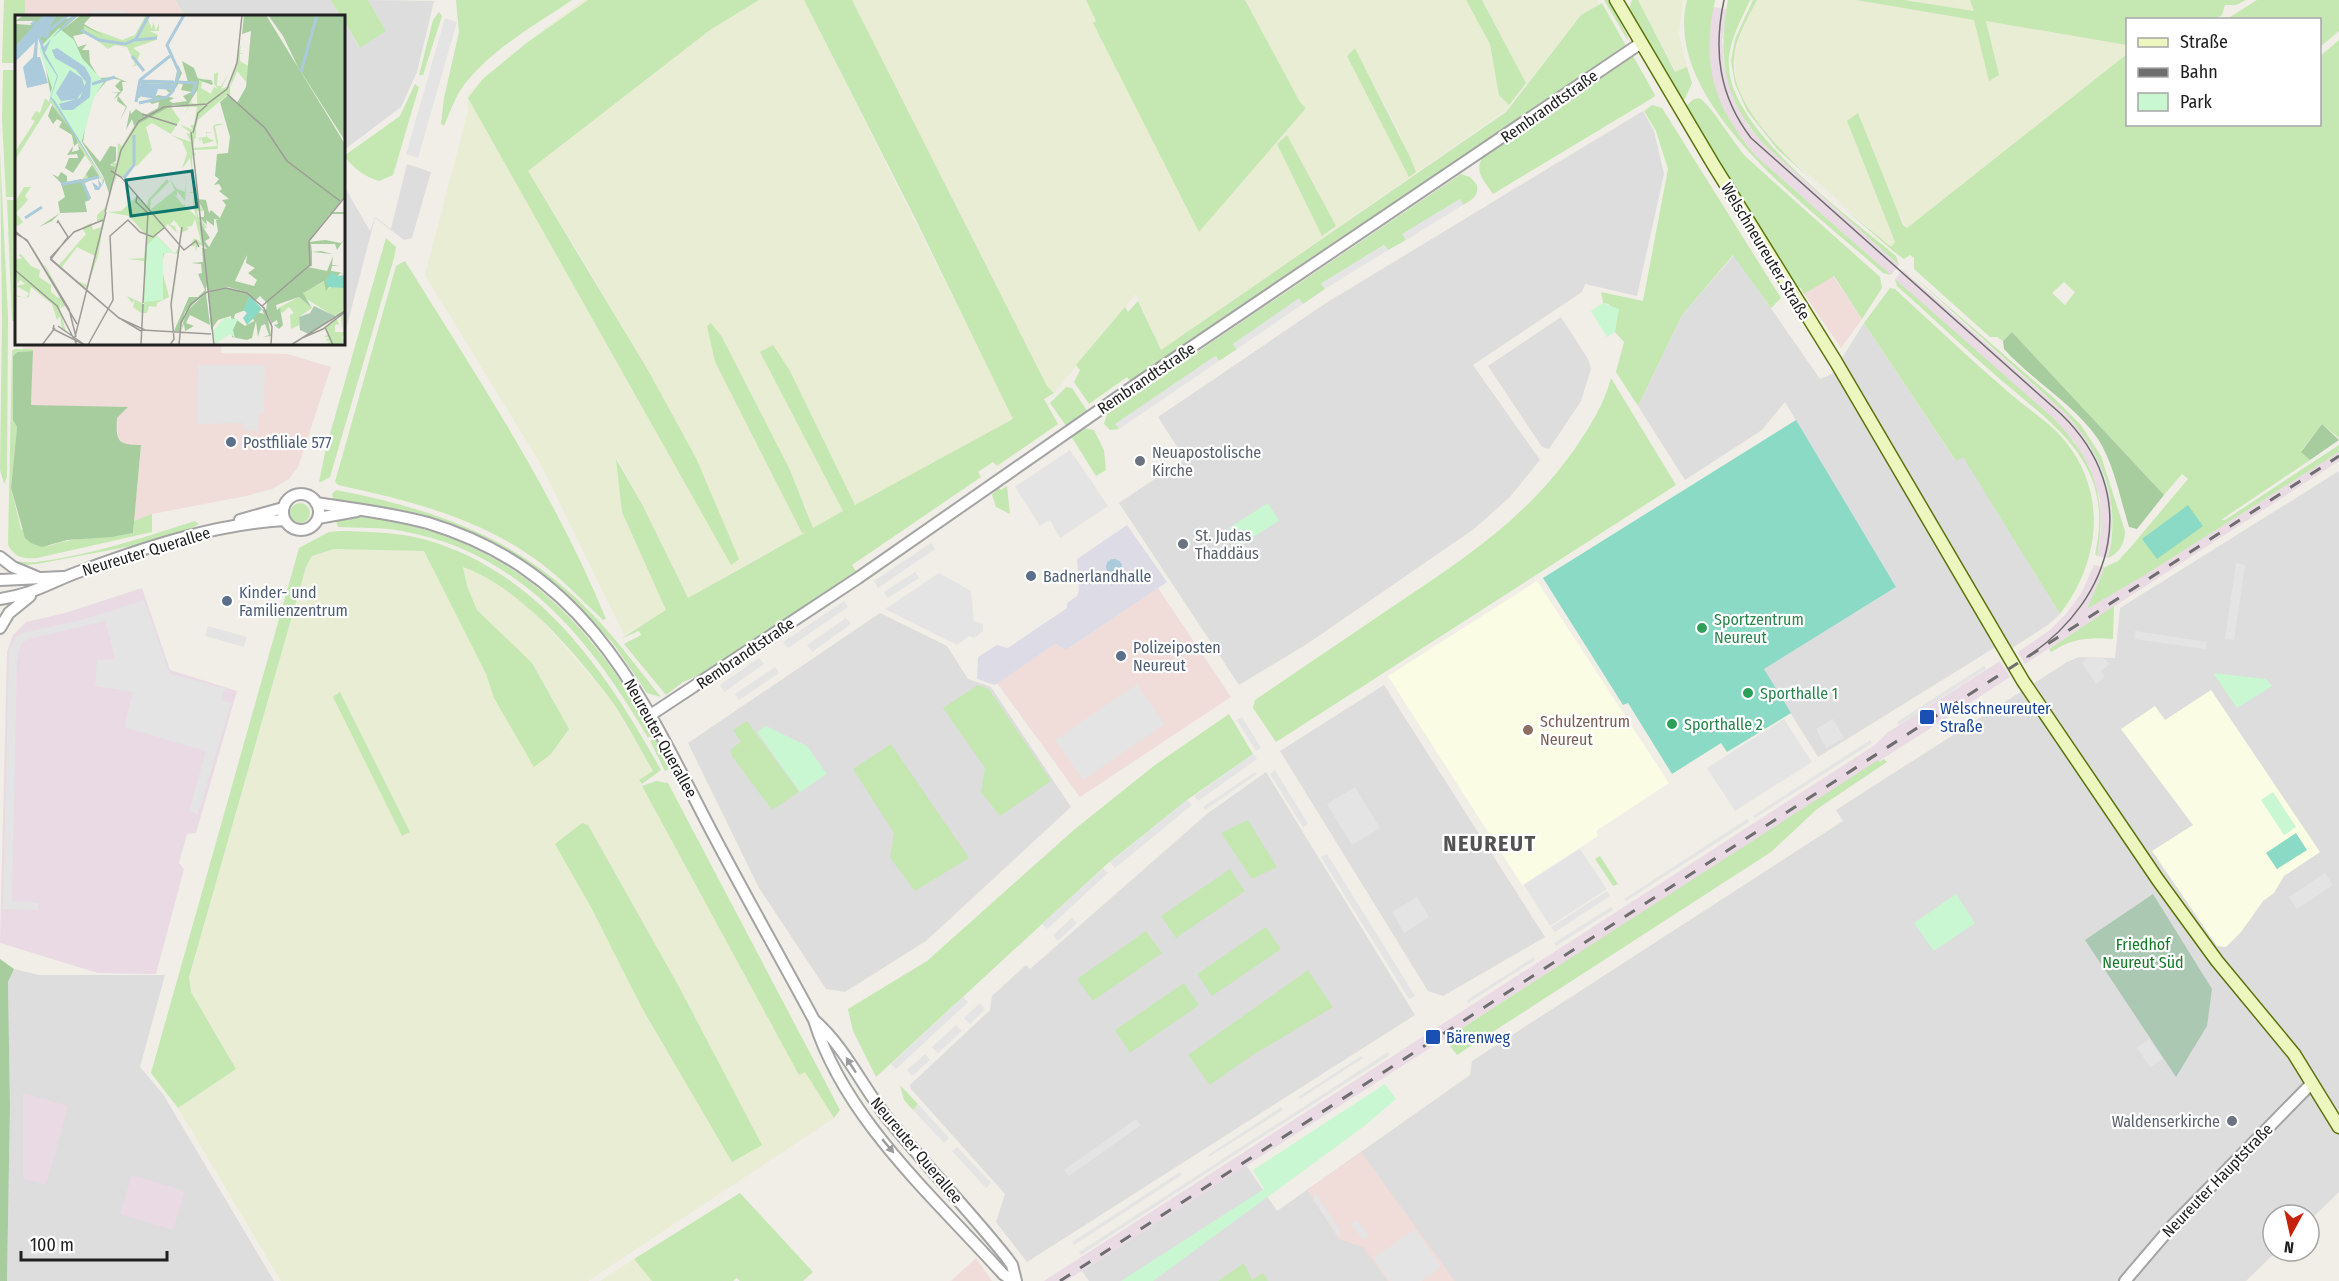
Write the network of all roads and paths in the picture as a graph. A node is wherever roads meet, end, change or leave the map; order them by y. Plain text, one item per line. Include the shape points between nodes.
1 (1616, 0) edge
2 (1641, 43) junction
3 (316, 503) junction
4 (283, 508) junction
5 (363, 510) junction
6 (318, 518) junction
7 (285, 520) junction
8 (230, 526) junction
9 (0, 557) edge
10 (37, 577) junction
11 (63, 577) junction
12 (0, 580) edge
13 (34, 593) junction
14 (0, 599) edge
15 (0, 628) edge
16 (652, 714) junction
17 (814, 1020) junction
18 (2312, 1083) junction
19 (2339, 1127) edge
20 (1014, 1281) edge
21 (2125, 1281) edge

1 - 2 main road, Welschneureuter Straße
2 - 16 street, Rembrandtstraße via 1141,381 858,578
2 - 18 main road, Welschneureuter Straße via 1836,362 2023,681 2158,880 2217,961 2294,1054
3 - 4 street, Neureuter Querallee via 309,496 299,495 291,497
3 - 5 street, Neureuter Querallee
3 - 6 street
4 - 7 street
4 - 8 street, Neureuter Querallee via 246,517
5 - 6 street, Neureuter Querallee
5 - 16 street, Neureuter Querallee via 453,532 528,572 595,633
6 - 7 street, Neureuter Querallee via 304,530 294,529
7 - 8 street, Neureuter Querallee
8 - 11 street, Neureuter Querallee
9 - 10 street
10 - 11 street, Neureuter Querallee
10 - 12 street, Neureuter Querallee
11 - 13 street, Neureuter Querallee
13 - 14 street, Neureuter Querallee
13 - 15 street via 9,613
16 - 17 street, Neureuter Querallee
20 -> 17 street, Neureuter Querallee via 1007,1258 884,1114 832,1035
17 -> 20 street, Neureuter Querallee via 834,1068 879,1135 1003,1274
18 - 19 main road, Welschneureuter Straße
18 - 21 street, Neureuter Hauptstraße

